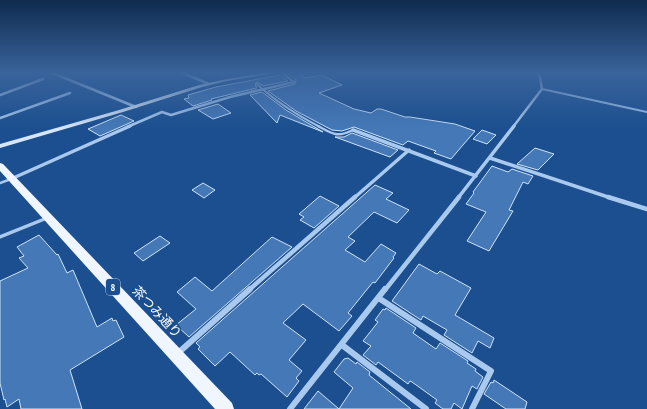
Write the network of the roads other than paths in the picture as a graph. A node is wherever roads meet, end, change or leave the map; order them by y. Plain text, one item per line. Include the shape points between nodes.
1 (11, 91) edge
2 (97, 91) edge
3 (187, 91) edge
4 (256, 91) edge
5 (265, 91) edge
6 (540, 91) edge
7 (556, 91) edge
8 (70, 93) dead end
9 (0, 95) edge
10 (136, 107) junction
11 (647, 112) edge
12 (0, 118) edge
13 (353, 130) joint
14 (0, 146) edge
15 (409, 150) junction
16 (490, 158) junction
17 (0, 166) edge
18 (476, 176) junction
19 (5, 181) edge
20 (647, 209) edge
21 (48, 217) junction
22 (0, 237) edge
23 (380, 298) junction
24 (342, 345) junction
25 (176, 355) junction
26 (226, 409) edge
27 (290, 409) edge
28 (426, 409) edge
29 (472, 409) edge

1 - 9 street
2 - 10 street
3 - 10 street
4 - 19 street via 171,115 162,112
5 - 13 lane via 298,116 335,135
6 - 16 street
7 - 11 lane
8 - 12 street
10 - 14 street
13 - 15 street
15 - 18 street
15 - 25 street
16 - 18 street
16 - 20 street
17 - 19 main road, 茶つみ通り / 8
18 - 23 street
19 - 21 main road, 茶つみ通り / 8
21 - 22 lane
21 - 25 main road, 茶つみ通り / 8
23 - 24 street
23 - 29 street via 491,371
24 - 27 street
24 - 28 street
25 - 26 main road, 茶つみ通り / 8

